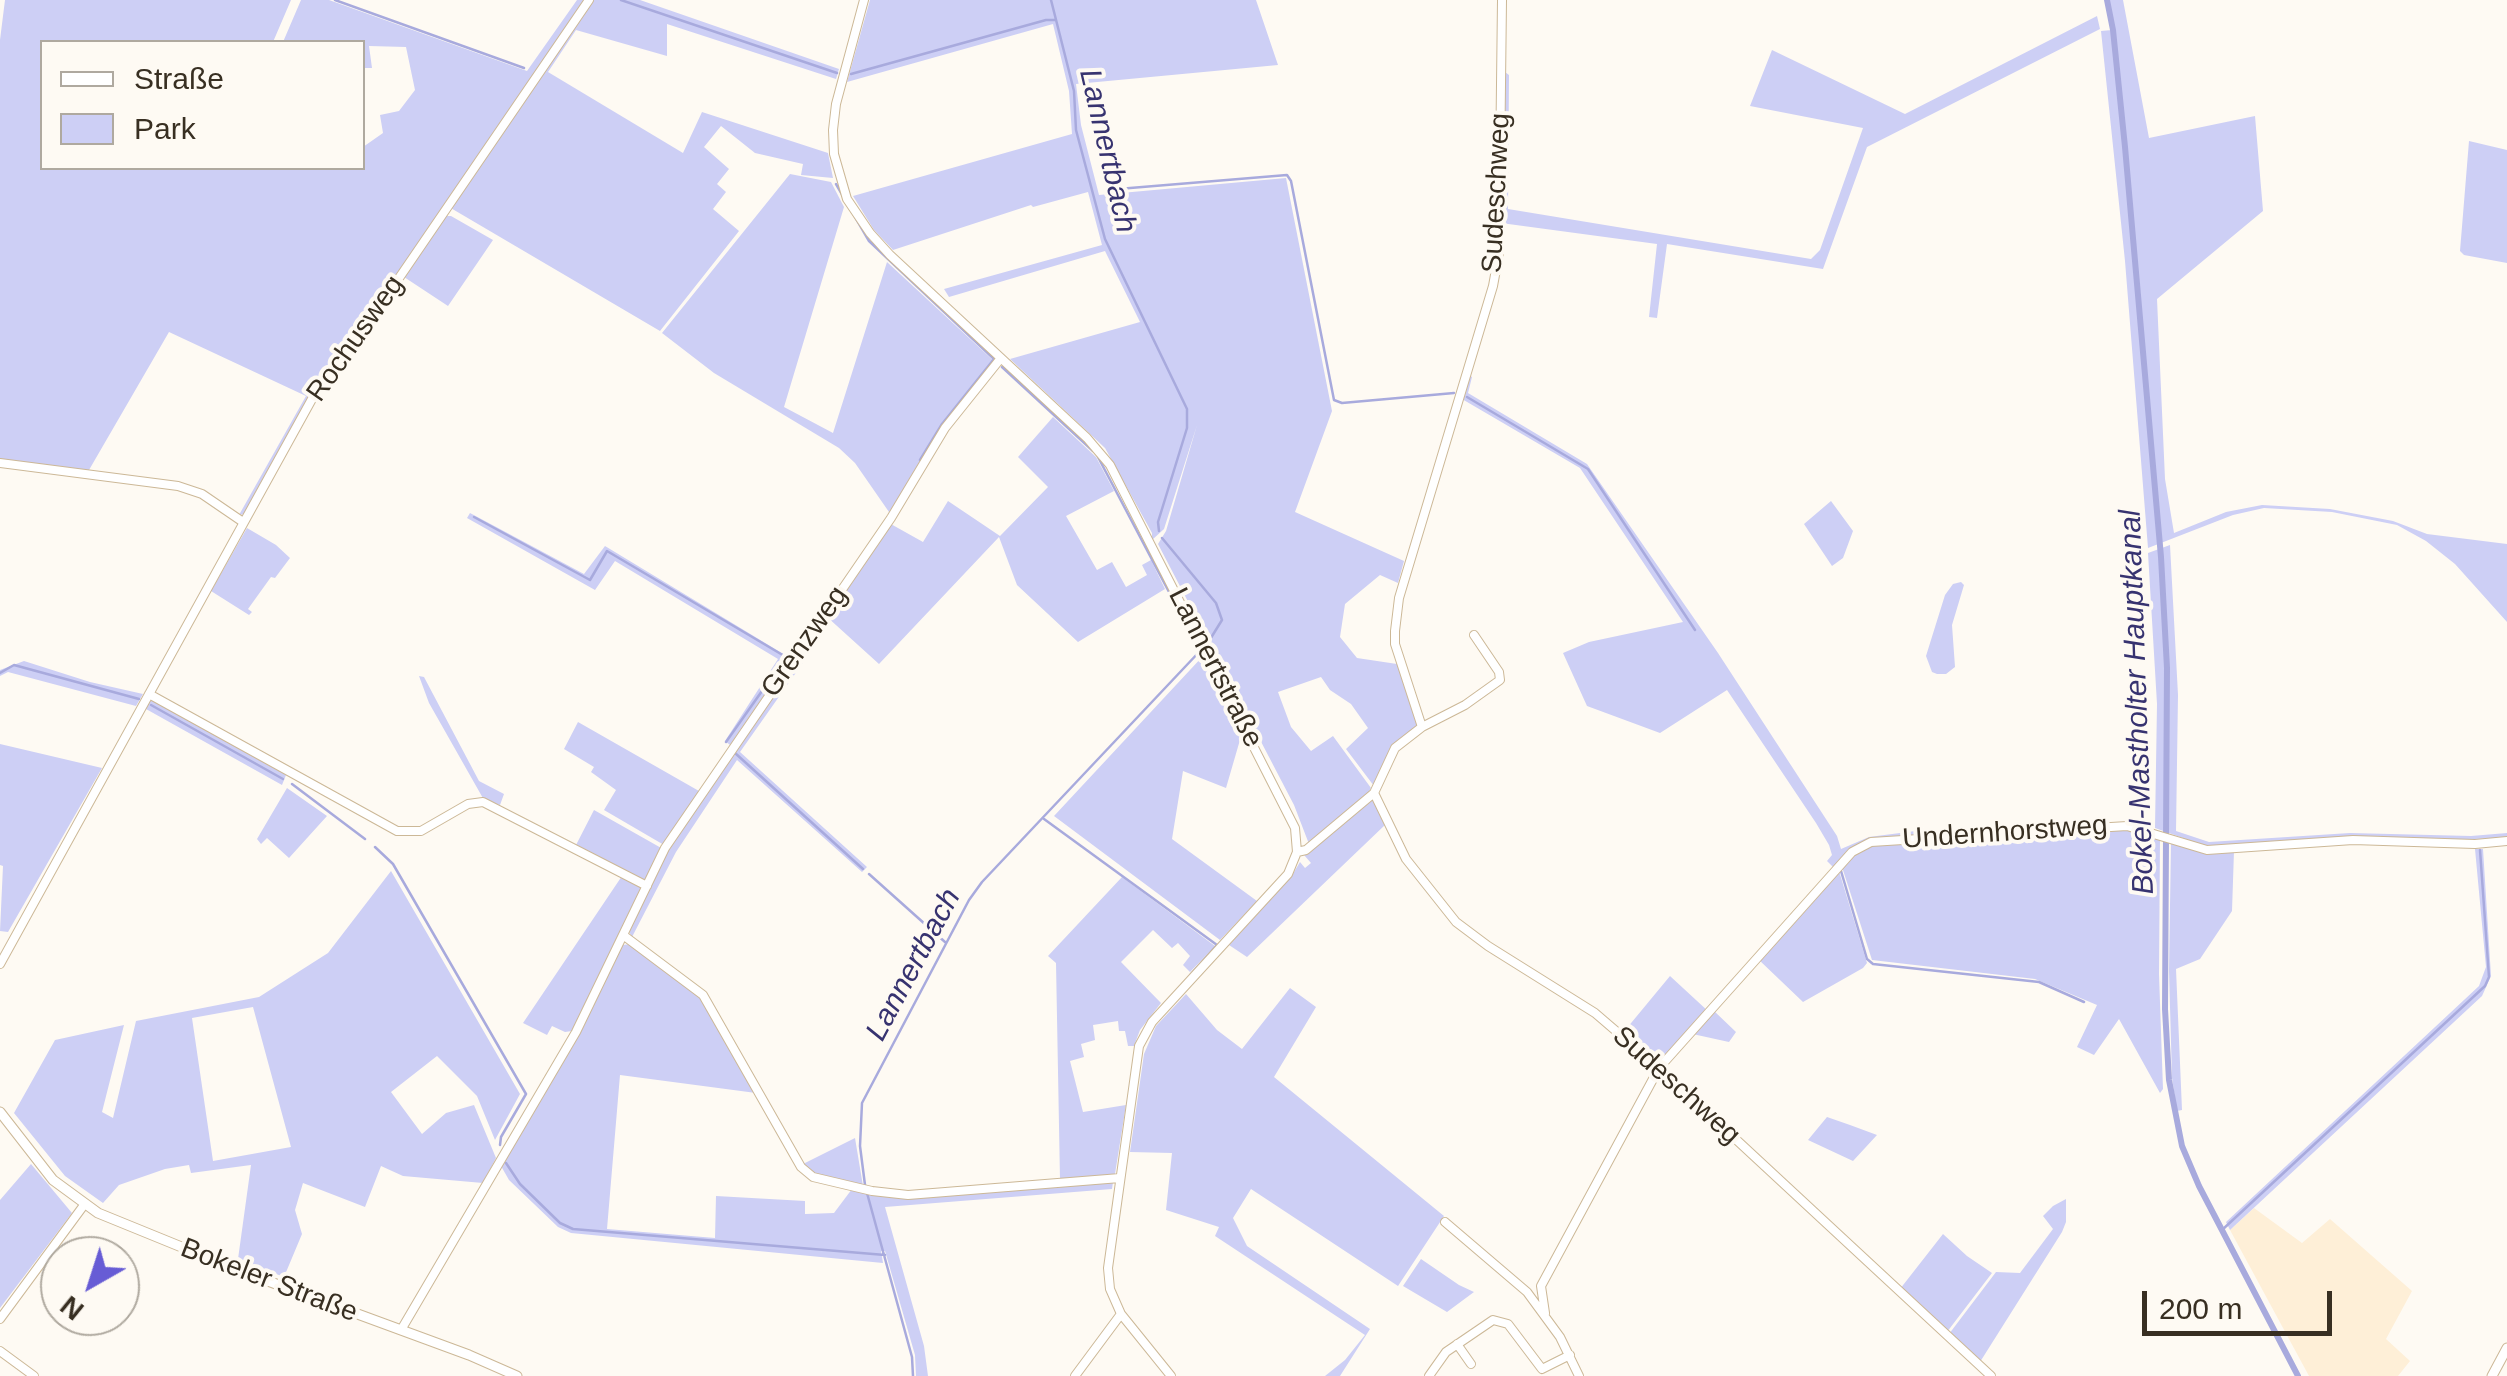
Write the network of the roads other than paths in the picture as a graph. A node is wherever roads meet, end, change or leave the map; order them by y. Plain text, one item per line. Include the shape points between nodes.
1 (588, 0) edge
2 (864, 0) edge
3 (1502, 0) edge
4 (1001, 358) junction
5 (0, 463) edge
6 (243, 522) junction
7 (1474, 635) dead end
8 (149, 694) junction
9 (1422, 727) junction
10 (1374, 793) junction
11 (2507, 841) edge
12 (1297, 852) junction
13 (646, 886) junction
14 (623, 935) junction
15 (0, 964) edge
16 (1659, 1068) junction
17 (0, 1112) edge
18 (1120, 1178) junction
19 (84, 1205) junction
20 (1445, 1222) dead end
21 (1540, 1286) junction
22 (1527, 1292) junction
23 (1545, 1313) junction
24 (1121, 1314) junction
25 (0, 1320) edge
26 (401, 1330) junction
27 (1457, 1344) junction
28 (2507, 1348) edge
29 (0, 1350) edge
30 (1570, 1355) junction
31 (1471, 1364) dead end
32 (1539, 1372) edge
33 (34, 1376) edge
34 (517, 1376) edge
35 (1075, 1376) edge
36 (1171, 1376) edge
37 (1429, 1376) edge
38 (1579, 1376) edge
39 (1991, 1376) edge
40 (2492, 1376) edge

1 - 6 street, Rochusweg via 312,398
2 - 4 street, Lannertstraße via 836,104 834,154 847,199 870,233
3 - 9 street, Sudeschweg via 1499,253 1395,631
4 - 12 street, Lannertstraße via 1110,465 1284,801
4 - 13 street, Grenzweg via 945,428
5 - 6 street via 178,486
6 - 8 street, Rochusweg
7 - 9 street via 1500,680
8 - 13 street via 397,831 421,831 484,802
8 - 15 street, Rochusweg
9 - 10 street via 1395,748
10 - 12 street
10 - 16 street, Sudeschweg via 1406,859 1456,922 1595,1013
11 - 16 street, Undernhorstweg via 2353,840 2207,850 2128,826 1871,842 1852,852
12 - 18 street via 1280,883 1146,1033
13 - 14 street, Grenzweg
14 - 18 street via 704,995 801,1167 814,1177 908,1194
14 - 26 street, Grenzweg via 576,1032
16 - 21 street, Undernhorstweg
16 - 39 street, Sudeschweg
17 - 19 main road, Bokeler Straße via 53,1180
18 - 24 street via 1108,1268
19 - 25 street
19 - 26 main road, Bokeler Straße
20 - 22 street
21 - 22 street
21 - 23 street
22 - 23 street
23 - 30 street
24 - 35 street
24 - 36 street
26 - 34 main road, Bokeler Straße
27 - 31 street
27 - 32 street via 1493,1320 1508,1324
27 - 37 street
28 - 40 main road
29 - 33 street
30 - 32 street
30 - 38 street

